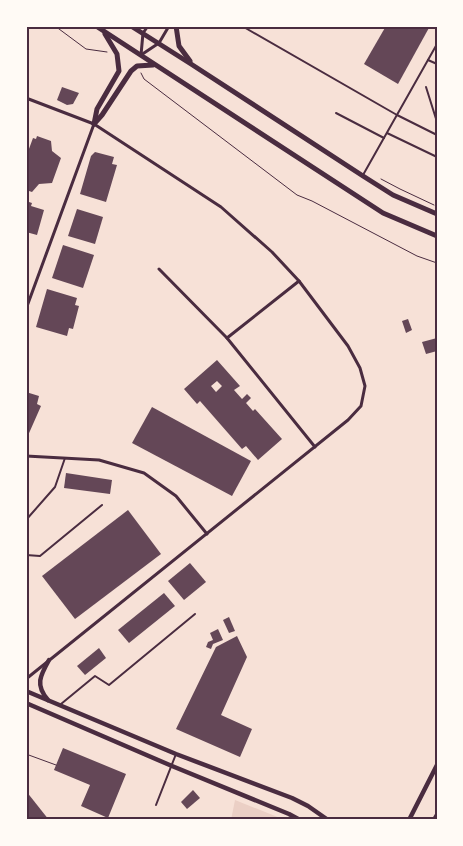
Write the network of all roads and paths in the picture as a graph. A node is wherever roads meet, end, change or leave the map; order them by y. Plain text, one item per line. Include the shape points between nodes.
1 (55, 26) edge
2 (96, 26) edge
3 (131, 26) edge
4 (148, 26) edge
5 (169, 26) edge
6 (176, 26) edge
7 (242, 26) edge
8 (104, 31) junction
9 (143, 33) junction
10 (159, 44) junction
11 (437, 44) edge
12 (116, 54) junction
13 (141, 56) junction
14 (428, 60) junction
15 (191, 64) junction
16 (437, 64) edge
17 (156, 65) junction
18 (137, 66) junction
19 (426, 87) dead end
20 (26, 98) edge
21 (336, 113) dead end
22 (397, 115) junction
23 (437, 122) edge
24 (94, 124) junction
25 (387, 133) junction
26 (437, 135) edge
27 (384, 138) junction
28 (437, 158) edge
29 (363, 176) junction
30 (437, 214) edge
31 (437, 236) edge
32 (437, 263) edge
33 (159, 269) dead end
34 (299, 281) junction
35 (26, 309) edge
36 (227, 338) junction
37 (315, 447) junction
38 (26, 456) edge
39 (65, 458) junction
40 (102, 505) dead end
41 (26, 520) edge
42 (207, 534) junction
43 (26, 555) edge
44 (195, 614) dead end
45 (49, 660) junction
46 (26, 678) edge
47 (26, 691) edge
48 (49, 701) junction
49 (26, 703) edge
50 (60, 706) junction
51 (26, 754) edge
52 (176, 754) junction
53 (56, 765) dead end
54 (437, 765) edge
55 (172, 766) junction
56 (156, 805) dead end
57 (437, 815) edge
58 (300, 820) edge
59 (328, 820) edge
60 (409, 820) edge
61 (434, 820) edge

1 - 12 path via 86,49
2 - 8 main road
3 - 9 main road
4 - 9 street
5 - 10 street
6 - 15 main road via 179,46
7 - 22 lane
8 - 12 main road
8 - 13 main road
9 - 10 main road
9 - 13 street
10 - 13 street
10 - 15 main road
11 - 14 lane
12 - 24 main road via 118,71 97,109
13 - 17 main road
14 - 16 lane
14 - 22 lane
15 - 29 main road
17 - 18 main road
17 - 31 main road via 383,213
18 - 24 main road
18 - 32 path via 144,79 297,195
19 - 23 lane
20 - 24 street
21 - 27 lane
22 - 25 lane
22 - 26 lane
24 - 34 street via 221,207
24 - 35 street
25 - 27 lane
25 - 28 lane
27 - 29 lane
29 - 30 main road via 394,195
33 - 36 street
34 - 36 street
34 - 37 street via 348,346 365,386 361,406
36 - 37 street
37 - 42 street
38 - 39 street
39 - 41 lane via 55,487
39 - 42 street via 99,460 144,473 176,496
40 - 43 lane via 40,556
42 - 45 street
44 - 50 lane via 109,685 95,676
45 - 46 street
45 - 48 street via 40,684 42,694
47 - 48 street
48 - 50 street
49 - 55 street
50 - 52 street
51 - 53 path
52 - 55 lane
52 - 59 street via 292,798
54 - 60 street
55 - 56 lane
55 - 58 street
57 - 61 street

